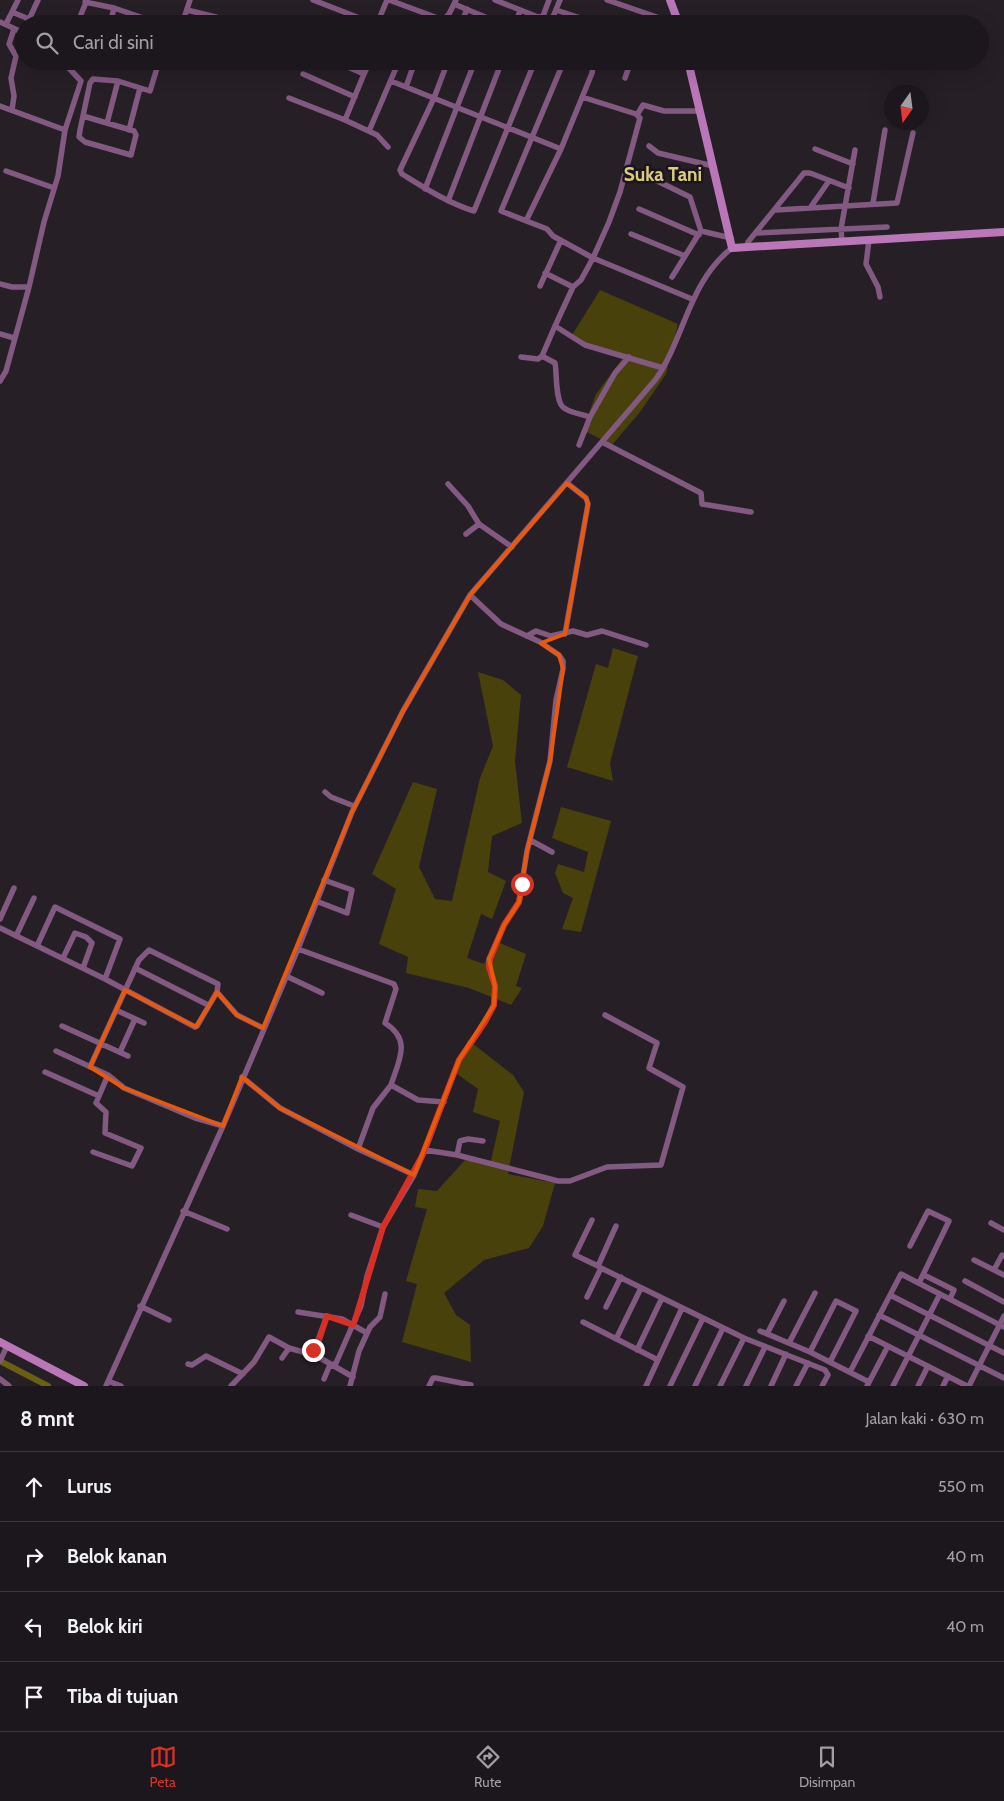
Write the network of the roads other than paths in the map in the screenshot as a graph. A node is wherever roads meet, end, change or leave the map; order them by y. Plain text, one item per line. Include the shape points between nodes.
1 (18, 0) edge
2 (38, 0) edge
3 (190, 0) edge
4 (313, 0) edge
5 (388, 0) edge
6 (496, 0) edge
7 (549, 0) edge
8 (560, 0) edge
9 (607, 0) edge
10 (670, 0) edge
11 (86, 1) edge
12 (455, 2) edge
13 (114, 8) junction
14 (467, 9) junction
15 (187, 10) junction
16 (556, 10) junction
17 (520, 11) junction
18 (12, 12) junction
19 (648, 14) joint
20 (17, 15) edge
21 (31, 15) edge
22 (81, 15) edge
23 (112, 15) edge
24 (135, 15) edge
25 (185, 15) edge
26 (208, 15) edge
27 (352, 15) edge
28 (380, 15) edge
29 (427, 15) edge
30 (447, 15) edge
31 (465, 15) edge
32 (479, 15) edge
33 (518, 15) edge
34 (534, 15) edge
35 (542, 15) edge
36 (554, 15) edge
37 (571, 15) edge
38 (651, 15) edge
39 (675, 15) edge
40 (3, 23) edge
41 (14, 29) joint
42 (15, 54) edge
43 (15, 60) edge
44 (71, 70) edge
45 (156, 70) edge
46 (355, 70) edge
47 (366, 70) edge
48 (395, 70) edge
49 (412, 70) edge
50 (445, 70) edge
51 (471, 70) edge
52 (499, 70) edge
53 (530, 70) edge
54 (560, 70) edge
55 (592, 70) edge
56 (628, 70) edge
57 (690, 70) edge
58 (303, 74) dead end
59 (364, 74) junction
60 (625, 78) dead end
61 (81, 81) junction
62 (118, 81) junction
63 (391, 81) junction
64 (90, 83) junction
65 (406, 87) junction
66 (140, 88) junction
67 (355, 97) junction
68 (289, 98) dead end
69 (434, 98) junction
70 (582, 98) junction
71 (0, 106) edge
72 (457, 107) junction
73 (12, 110) junction
74 (700, 111) junction
75 (637, 115) junction
76 (83, 116) junction
77 (481, 116) junction
78 (345, 120) junction
79 (107, 123) junction
80 (507, 128) junction
81 (65, 130) junction
82 (129, 130) junction
83 (885, 130) dead end
84 (369, 131) junction
85 (913, 133) dead end
86 (531, 136) junction
87 (649, 146) dead end
88 (388, 147) dead end
89 (561, 149) junction
90 (815, 150) dead end
91 (855, 150) dead end
92 (853, 164) junction
93 (713, 166) junction
94 (6, 171) dead end
95 (648, 178) dead end
96 (829, 181) junction
97 (54, 188) junction
98 (848, 188) junction
99 (425, 189) junction
100 (448, 201) junction
101 (873, 203) junction
102 (845, 206) junction
103 (810, 208) junction
104 (639, 209) dead end
105 (776, 210) junction
106 (526, 221) junction
107 (887, 227) dead end
108 (1004, 232) edge
109 (700, 233) junction
110 (631, 234) dead end
111 (841, 234) junction
112 (731, 238) junction
113 (560, 240) junction
114 (751, 240) junction
115 (869, 240) junction
116 (732, 248) junction
117 (685, 256) junction
118 (593, 258) junction
119 (545, 273) junction
120 (672, 277) dead end
121 (0, 284) edge
122 (540, 286) dead end
123 (29, 287) junction
124 (573, 287) junction
125 (880, 297) dead end
126 (692, 299) junction
127 (555, 326) junction
128 (0, 334) edge
129 (14, 338) junction
130 (542, 356) junction
131 (521, 357) dead end
132 (628, 357) junction
133 (663, 368) junction
134 (3, 370) edge
135 (0, 381) edge
136 (590, 417) junction
137 (602, 442) junction
138 (579, 445) dead end
139 (567, 483) junction
140 (448, 484) dead end
141 (750, 512) dead end
142 (479, 524) junction
143 (466, 534) dead end
144 (512, 547) junction
145 (470, 595) junction
146 (565, 634) junction
147 (527, 636) junction
148 (646, 645) dead end
149 (325, 792) dead end
150 (354, 806) junction
151 (530, 840) junction
152 (552, 852) dead end
153 (324, 880) junction
154 (14, 888) dead end
155 (34, 898) dead end
156 (316, 902) junction
157 (0, 919) edge
158 (0, 928) edge
159 (16, 936) junction
160 (37, 946) junction
161 (298, 949) junction
162 (63, 958) junction
163 (83, 968) junction
164 (135, 968) junction
165 (286, 976) junction
166 (105, 979) junction
167 (125, 990) junction
168 (217, 992) junction
169 (322, 993) dead end
170 (208, 1005) junction
171 (116, 1010) junction
172 (605, 1015) dead end
173 (135, 1019) junction
174 (144, 1023) dead end
175 (62, 1026) dead end
176 (263, 1028) junction
177 (100, 1043) junction
178 (56, 1051) dead end
179 (120, 1052) junction
180 (128, 1056) dead end
181 (90, 1067) junction
182 (45, 1072) dead end
183 (108, 1075) junction
184 (242, 1077) junction
185 (391, 1085) junction
186 (99, 1096) junction
187 (444, 1102) junction
188 (223, 1126) junction
189 (483, 1141) dead end
190 (358, 1149) junction
191 (425, 1150) junction
192 (93, 1152) dead end
193 (457, 1155) junction
194 (414, 1174) junction
195 (183, 1211) junction
196 (351, 1215) dead end
197 (592, 1220) dead end
198 (991, 1223) dead end
199 (616, 1226) dead end
200 (383, 1227) junction
201 (227, 1229) dead end
202 (1004, 1230) edge
203 (910, 1246) dead end
204 (1004, 1256) edge
205 (974, 1260) dead end
206 (599, 1267) junction
207 (994, 1270) junction
208 (924, 1274) junction
209 (1004, 1274) edge
210 (621, 1278) junction
211 (965, 1281) dead end
212 (919, 1283) junction
213 (641, 1288) junction
214 (815, 1293) dead end
215 (386, 1294) dead end
216 (940, 1294) junction
217 (890, 1295) junction
218 (587, 1297) dead end
219 (662, 1298) junction
220 (950, 1299) junction
221 (784, 1301) dead end
222 (1004, 1302) edge
223 (140, 1306) junction
224 (606, 1307) dead end
225 (682, 1308) junction
226 (298, 1312) dead end
227 (879, 1315) junction
228 (930, 1315) junction
229 (327, 1316) junction
230 (1004, 1316) edge
231 (703, 1318) junction
232 (169, 1320) dead end
233 (583, 1322) dead end
234 (353, 1325) junction
235 (1002, 1326) edge
236 (723, 1328) junction
237 (760, 1331) dead end
238 (367, 1333) junction
239 (767, 1334) junction
240 (868, 1336) junction
241 (919, 1336) junction
242 (744, 1338) junction
243 (616, 1339) junction
244 (789, 1343) junction
245 (4, 1346) edge
246 (888, 1346) junction
247 (989, 1346) junction
248 (765, 1347) junction
249 (289, 1348) junction
250 (637, 1350) junction
251 (308, 1351) junction
252 (810, 1352) junction
253 (1004, 1353) edge
254 (786, 1354) junction
255 (908, 1356) junction
256 (282, 1358) dead end
257 (658, 1360) junction
258 (0, 1361) edge
259 (830, 1362) junction
260 (808, 1363) junction
261 (188, 1364) dead end
262 (332, 1366) junction
263 (928, 1366) junction
264 (979, 1366) junction
265 (850, 1372) junction
266 (243, 1374) junction
267 (948, 1376) junction
268 (353, 1377) junction
269 (1004, 1378) edge
270 (0, 1379) edge
271 (324, 1379) dead end
272 (107, 1383) edge
273 (868, 1384) edge
274 (471, 1385) dead end
275 (9, 1386) edge
276 (84, 1386) edge
277 (121, 1386) edge
278 (232, 1386) edge
279 (350, 1386) edge
280 (429, 1386) edge
281 (646, 1386) edge
282 (670, 1386) edge
283 (696, 1386) edge
284 (720, 1386) edge
285 (746, 1386) edge
286 (771, 1386) edge
287 (796, 1386) edge
288 (822, 1386) edge
289 (893, 1386) edge
290 (918, 1386) edge
291 (943, 1386) edge
292 (968, 1386) edge

1 - 18 street
2 - 21 street
3 - 15 street
4 - 27 street
5 - 28 street
5 - 29 street
6 - 17 street
7 - 35 street
8 - 16 street
9 - 19 street
10 - 39 street
11 - 13 street
11 - 22 street
12 - 14 street
12 - 30 street
13 - 23 street
13 - 24 street
14 - 31 street
14 - 32 street
15 - 25 street
15 - 26 street
16 - 36 street
16 - 37 street
17 - 33 street
17 - 34 street
18 - 20 street
18 - 40 street
19 - 38 street
40 - 41 street
41 - 42 street via 9,44
43 - 73 street via 11,78
44 - 61 street
45 - 66 street via 150,91
46 - 59 street
47 - 59 street
48 - 63 street
49 - 65 street
50 - 69 street
51 - 72 street
52 - 77 street
53 - 80 street
54 - 86 street
55 - 70 street
56 - 60 street
57 - 74 street
58 - 67 street
59 - 67 street
61 - 64 street
61 - 81 street
62 - 64 street via 96,78
62 - 66 street
62 - 79 street
63 - 65 street
63 - 84 street
64 - 76 street
65 - 69 street
66 - 82 street
67 - 78 street
68 - 78 street
69 - 72 street
69 - 99 street via 400,169 402,174
70 - 75 street
70 - 89 street
71 - 73 street
72 - 77 street
72 - 99 street
73 - 81 street
74 - 75 street via 664,111 643,105
74 - 93 street
75 - 118 street via 639,124 620,192
76 - 79 street
76 - 82 street via 81,140 130,155 136,133
77 - 80 street
77 - 100 street
78 - 84 street
79 - 82 street
80 - 86 street
80 - 100 street via 474,210
81 - 97 street
83 - 101 street
84 - 88 street
85 - 101 street via 898,202
86 - 89 street
86 - 106 street via 501,210
87 - 93 street via 658,153
89 - 106 street
90 - 92 street
91 - 92 street
92 - 98 street
93 - 112 street
94 - 97 street
95 - 109 street via 690,197
96 - 98 street
96 - 103 street
96 - 105 street via 810,173 804,174
97 - 123 street
98 - 102 street
99 - 100 street
101 - 102 street
102 - 103 street
102 - 111 street
103 - 105 street
104 - 109 street
105 - 114 street
106 - 113 street via 547,229
107 - 111 street
108 - 115 street
109 - 112 street
109 - 117 street
110 - 117 street
111 - 114 street
111 - 114 street
111 - 115 street
112 - 116 street
113 - 118 street
113 - 119 street
114 - 116 street
115 - 125 street via 866,264
116 - 126 street via 710,271
117 - 120 street
118 - 124 street via 581,280
118 - 126 street
119 - 122 street
119 - 124 street
121 - 123 street
123 - 129 street
124 - 127 street
126 - 133 street via 678,342
127 - 130 street
127 - 132 street via 585,345
128 - 129 street
129 - 134 street
130 - 131 street via 538,359
130 - 136 street via 556,363 561,405
132 - 133 street
132 - 136 street via 614,373
133 - 137 street
134 - 135 street
136 - 138 street
137 - 139 street
137 - 141 street via 701,494 703,505
139 - 144 street
139 - 146 street via 586,498 588,504
140 - 142 street
142 - 143 street
142 - 144 street
144 - 145 street
145 - 147 street via 500,624
145 - 150 street via 403,711
146 - 147 street via 551,636 536,631
146 - 148 street via 577,631 590,635 602,631
147 - 151 street via 559,655 563,661 550,761
149 - 150 street
150 - 153 street
151 - 152 street
151 - 187 street via 519,902 504,925 490,959 495,986 494,1005 459,1060
153 - 156 street
153 - 156 street via 352,890 346,913
154 - 157 street
155 - 159 street
156 - 161 street
158 - 159 street
159 - 160 street
160 - 162 street
160 - 166 street via 54,907 61,910 119,939
161 - 165 street
161 - 185 street via 394,984 396,989 385,1023 396,1029 402,1047
162 - 163 street
162 - 163 street via 71,937 78,933 92,943
163 - 166 street
164 - 167 street
164 - 168 street via 143,953 152,950 218,984
164 - 170 street
165 - 169 street
165 - 176 street
166 - 167 street
167 - 170 street via 196,1027
167 - 171 street
168 - 170 street
168 - 176 street via 237,1015
171 - 173 street
171 - 177 street
172 - 193 street via 657,1043 649,1068 683,1088 661,1165 607,1167 570,1181 558,1181
173 - 174 street
173 - 179 street
175 - 177 street
176 - 184 street
177 - 179 street
177 - 181 street
178 - 181 street
179 - 180 street
181 - 183 street
182 - 186 street
183 - 186 street
183 - 188 street via 124,1088 195,1118
184 - 188 street
184 - 190 street via 280,1108
185 - 187 street via 418,1100
185 - 190 street via 374,1108
186 - 192 street via 96,1104 106,1112 105,1132 141,1148 132,1166
187 - 191 street
188 - 195 street
189 - 193 street via 460,1141
190 - 194 street
191 - 193 street
191 - 194 street
194 - 200 street
195 - 201 street
195 - 223 street
196 - 200 street
197 - 206 street via 575,1254
198 - 202 street
199 - 206 street
200 - 234 street
203 - 208 street via 928,1211 949,1221
204 - 207 street
205 - 207 street
206 - 210 street
206 - 218 street
207 - 209 street
208 - 212 street
208 - 220 street via 954,1290
210 - 213 street
210 - 224 street
211 - 222 street
212 - 216 street
212 - 217 street via 901,1274
213 - 219 street
213 - 243 street
214 - 244 street
215 - 238 street via 380,1317
216 - 220 street
216 - 228 street
217 - 227 street
217 - 228 street
219 - 225 street
219 - 250 street
220 - 235 street
221 - 239 street
223 - 232 street
223 - 272 street
225 - 231 street
225 - 257 street
226 - 229 street
227 - 240 street
227 - 241 street
228 - 241 street
228 - 247 street
229 - 234 street
229 - 251 street via 316,1346
230 - 235 street
231 - 236 street
231 - 282 street
233 - 243 street
234 - 238 street
234 - 262 street
235 - 247 street
236 - 242 street
236 - 283 street
237 - 239 street
238 - 268 street
239 - 244 street
240 - 246 street
240 - 265 street
241 - 255 street
241 - 264 street
242 - 248 street
242 - 284 street
243 - 250 street
244 - 252 street
245 - 258 street
245 - 276 street
246 - 255 street
246 - 273 street
247 - 253 street
247 - 264 street
248 - 254 street
248 - 285 street
249 - 251 street
249 - 256 street
249 - 266 street via 269,1337
250 - 257 street
251 - 262 street
252 - 259 street
252 - 259 street via 836,1301 856,1311
254 - 260 street
254 - 286 street
255 - 263 street
255 - 289 street
257 - 281 street
259 - 265 street
260 - 287 street
260 - 288 street via 828,1373
261 - 266 street via 192,1365 206,1356
262 - 268 street
262 - 271 street
263 - 267 street
263 - 290 street
264 - 269 street
264 - 292 street
265 - 273 street
266 - 278 street
267 - 291 street
267 - 292 street
268 - 279 street
270 - 275 street
272 - 277 street
274 - 280 street via 433,1378

